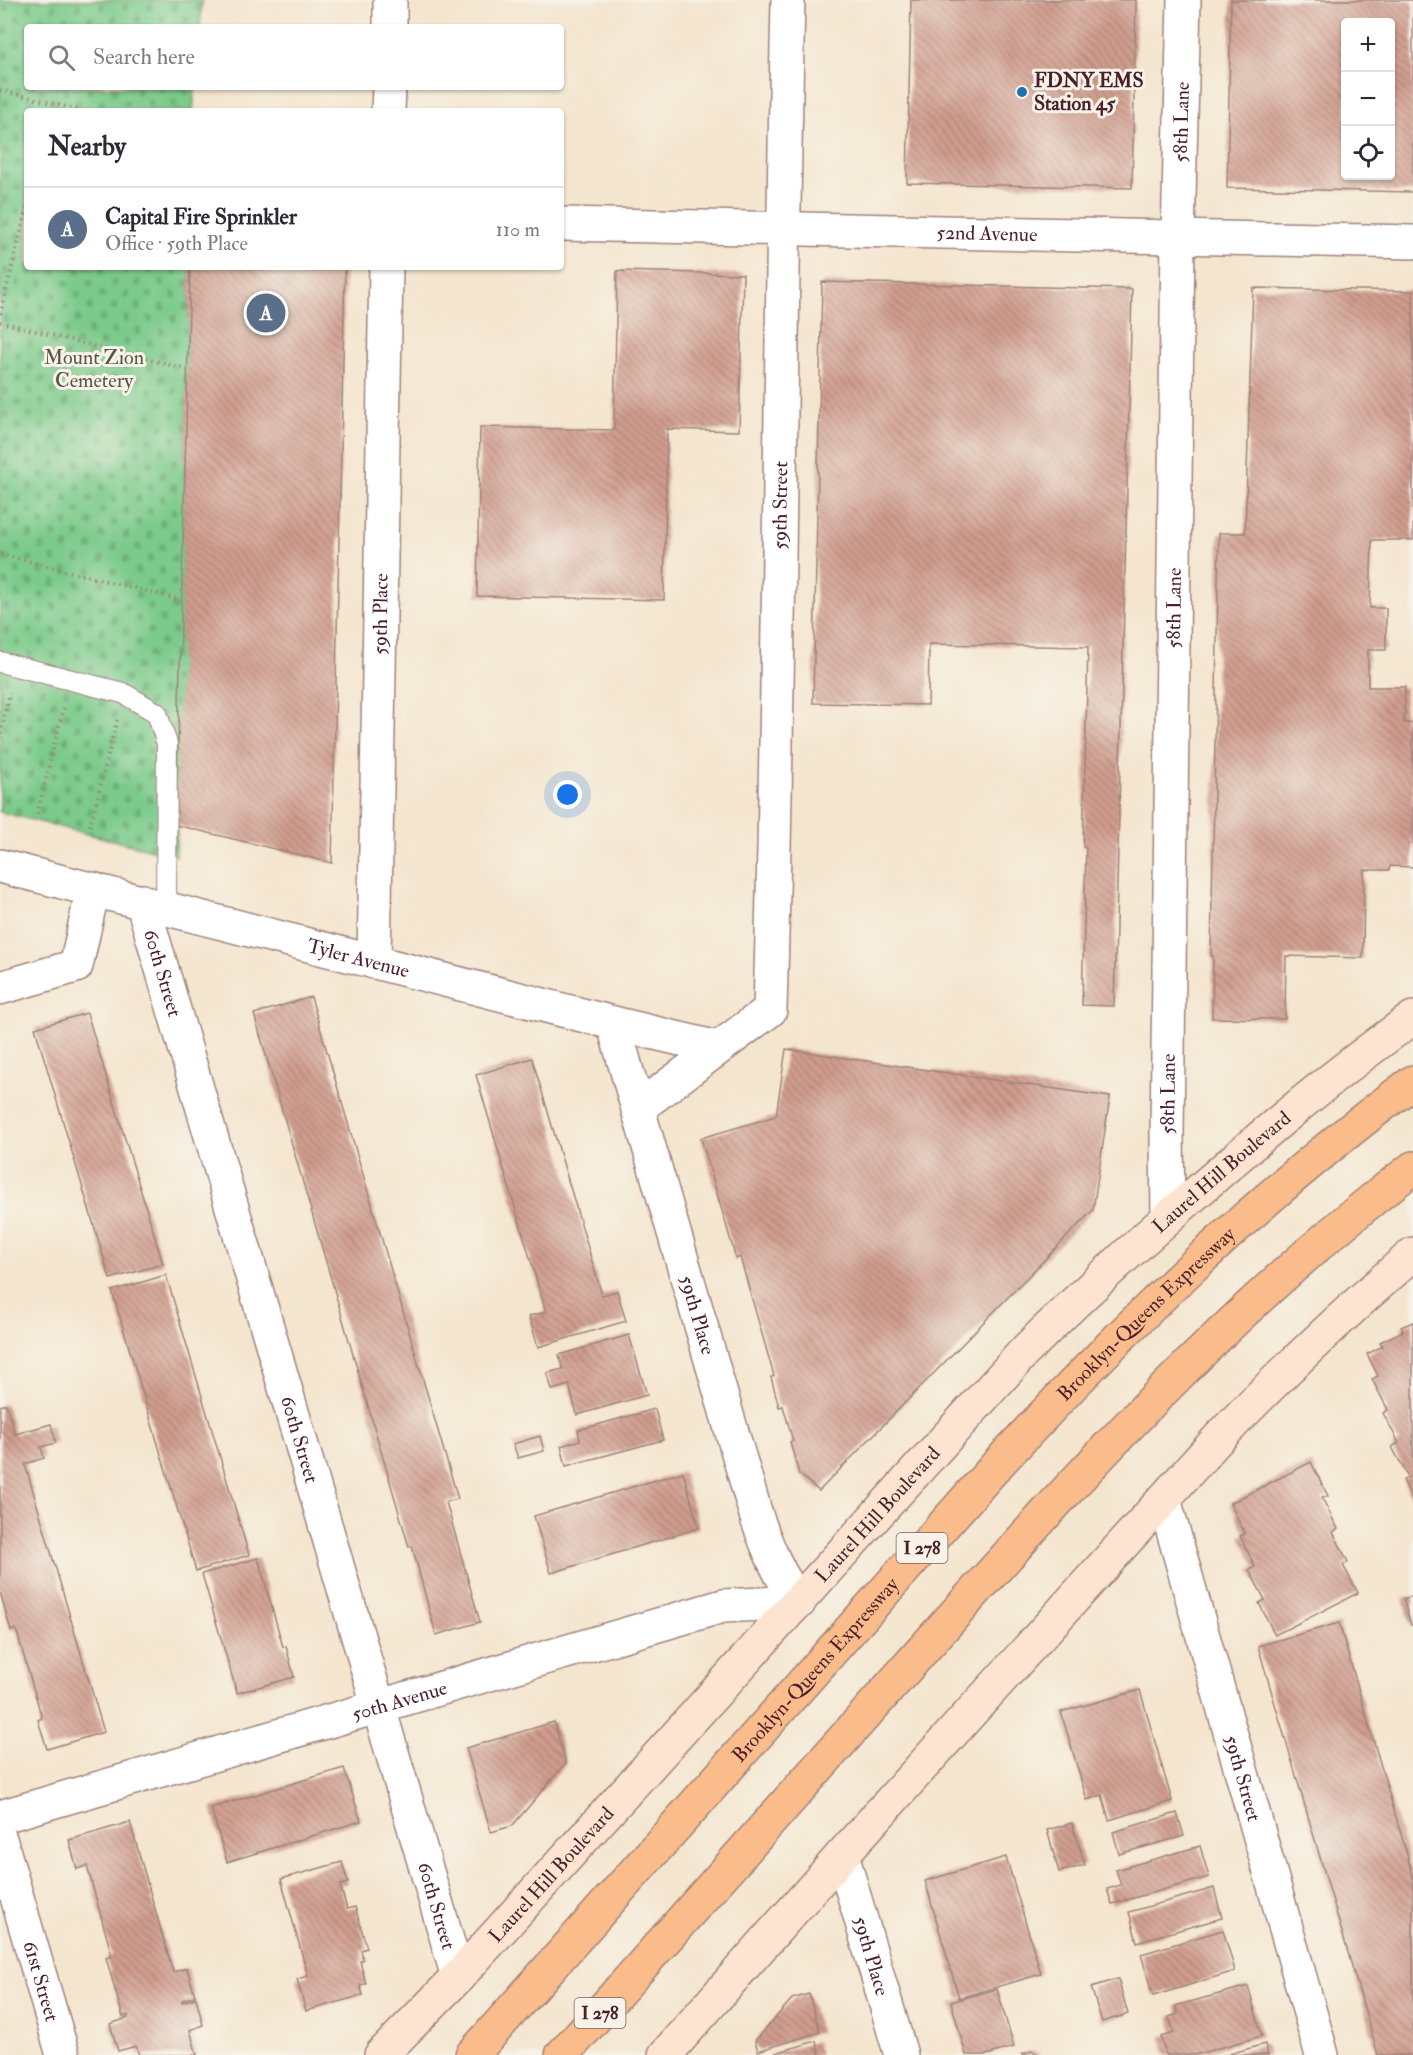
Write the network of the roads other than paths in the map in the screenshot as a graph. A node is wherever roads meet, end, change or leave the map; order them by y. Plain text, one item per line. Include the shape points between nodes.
1 (390, 0) edge
2 (788, 0) edge
3 (1184, 0) edge
4 (390, 24) edge
5 (389, 90) edge
6 (388, 108) edge
7 (564, 224) edge
8 (783, 230) junction
9 (1178, 237) junction
10 (1413, 242) edge
11 (386, 270) edge
12 (9, 664) edge
13 (0, 866) edge
14 (93, 889) junction
15 (154, 905) junction
16 (374, 962) junction
17 (0, 988) edge
18 (1413, 1018) edge
19 (613, 1023) junction
20 (718, 1048) junction
21 (1413, 1082) edge
22 (638, 1108) junction
23 (1413, 1167) edge
24 (1168, 1217) junction
25 (1413, 1254) edge
26 (1164, 1499) junction
27 (799, 1602) junction
28 (379, 1706) junction
29 (0, 1816) edge
30 (0, 1839) edge
31 (842, 1855) junction
32 (637, 1970) junction
33 (458, 1977) junction
34 (63, 2055) edge
35 (381, 2055) edge
36 (472, 2055) edge
37 (562, 2055) edge
38 (583, 2055) edge
39 (665, 2055) edge
40 (901, 2055) edge
41 (1322, 2055) edge

1 - 4 street
2 - 8 street, 59th Street
3 - 9 street, 58th Lane
5 - 6 street
7 - 8 street, 52nd Avenue
8 - 9 street, 52nd Avenue
8 - 20 street, 59th Street via 770,1010
9 - 10 street, 52nd Avenue
9 - 24 street, 58th Lane
11 - 16 street, 59th Place
12 - 15 lane via 123,693 157,713 167,744
13 - 14 street, Tyler Avenue
14 - 15 street, Tyler Avenue
14 - 17 street via 76,966
15 - 16 street, Tyler Avenue
15 - 28 street, 60th Street
16 - 19 street, Tyler Avenue
18 - 24 main road, Laurel Hill Boulevard via 1298,1106
19 - 20 street, Tyler Avenue
19 - 22 street, 59th Place
20 - 22 street
21 - 36 highway, Brooklyn-Queens Expressway / I 278 via 1242,1222 1168,1288 1088,1368 997,1464
22 - 27 street, 59th Place via 758,1518 775,1565
23 - 32 highway, I 278 via 1263,1294 1134,1418
24 - 27 main road, Laurel Hill Boulevard via 1023,1352
25 - 26 main road via 1262,1393
26 - 31 main road
26 - 41 street, 59th Street
27 - 28 street, 50th Avenue via 723,1606
27 - 33 main road, Laurel Hill Boulevard
28 - 29 street, 50th Avenue
28 - 33 street, 60th Street
30 - 34 street, 61st Street
31 - 39 main road
31 - 40 street, 59th Place
32 - 37 highway, I 278
32 - 38 highway
33 - 35 main road, Laurel Hill Boulevard

